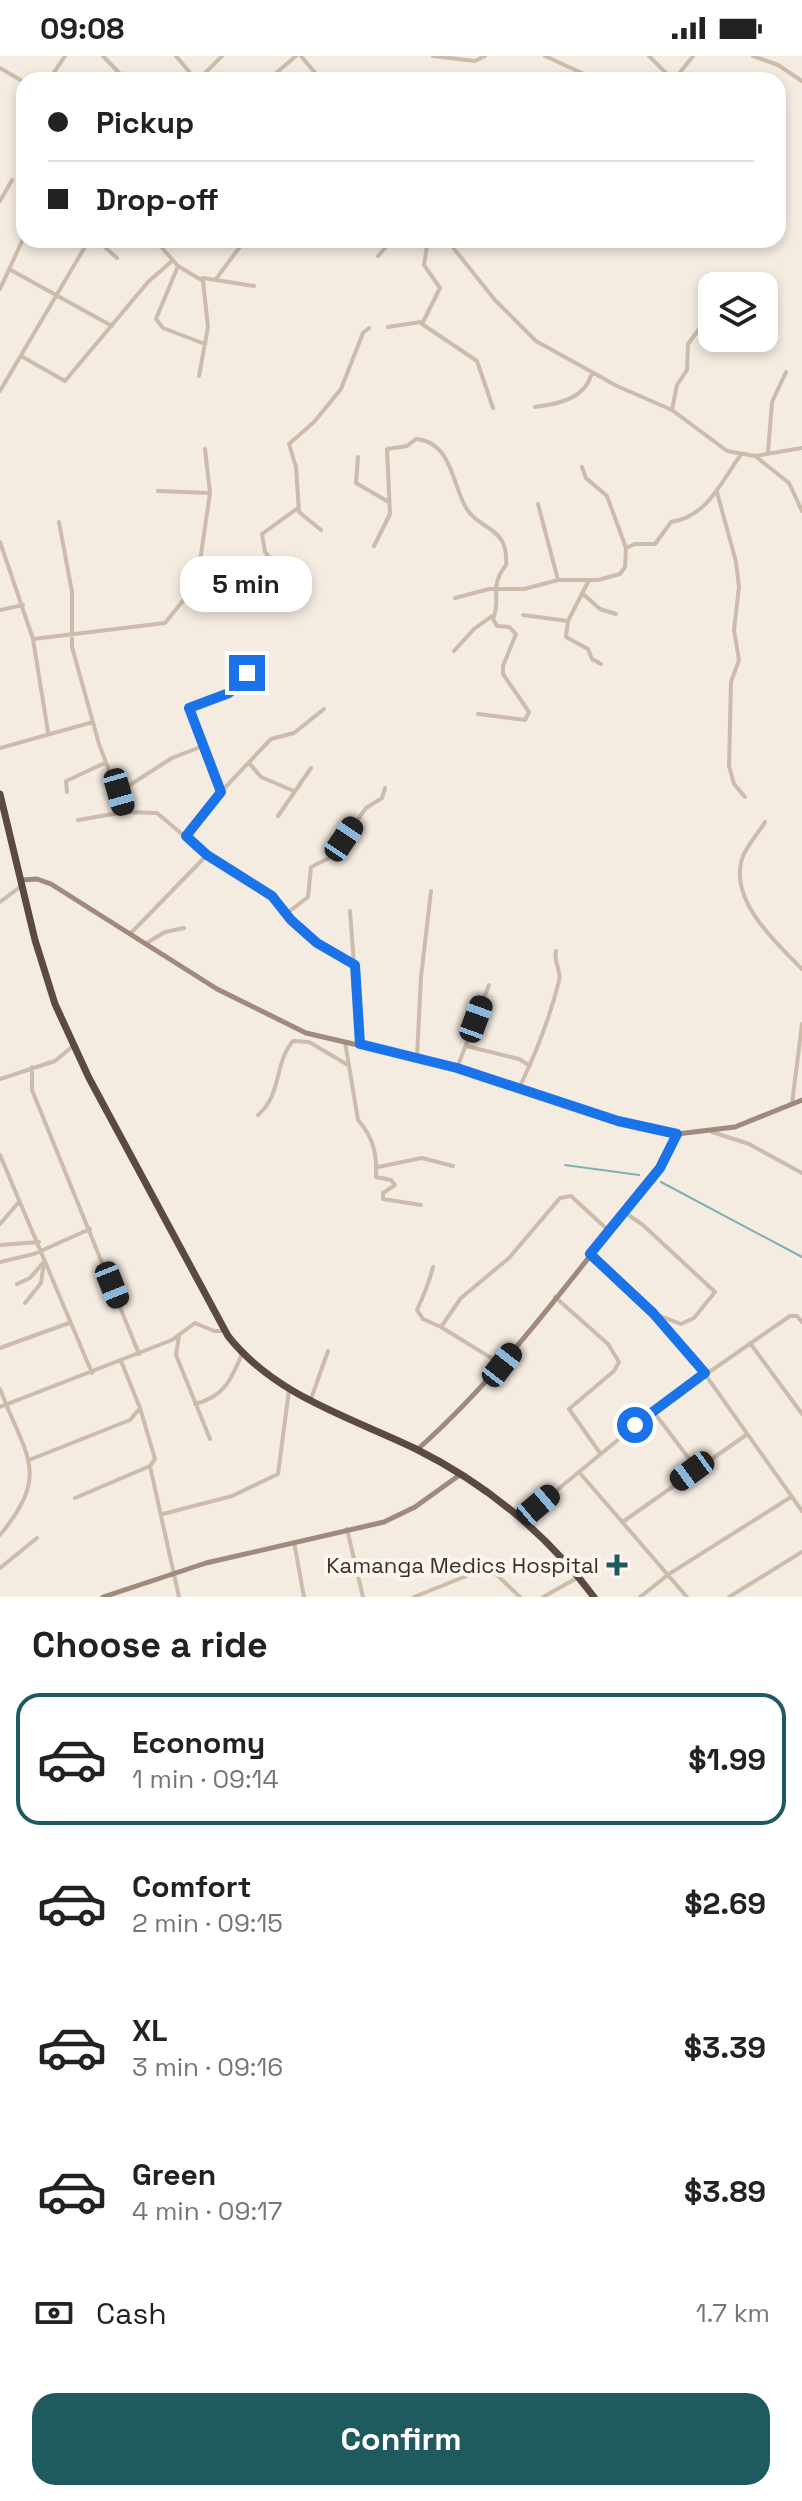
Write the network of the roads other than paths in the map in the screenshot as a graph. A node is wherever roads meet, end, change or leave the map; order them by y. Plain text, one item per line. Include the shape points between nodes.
1 (103, 56) edge
2 (176, 56) edge
3 (222, 56) edge
4 (298, 56) edge
5 (433, 56) edge
6 (485, 56) edge
7 (545, 56) edge
8 (649, 56) edge
9 (693, 56) edge
10 (753, 56) edge
11 (118, 72) edge
12 (190, 72) edge
13 (205, 72) edge
14 (278, 72) edge
15 (313, 72) edge
16 (580, 72) edge
17 (666, 72) edge
18 (680, 72) edge
19 (802, 81) edge
20 (12, 180) dead end
21 (0, 201) edge
22 (19, 248) edge
23 (84, 248) edge
24 (106, 248) edge
25 (162, 248) edge
26 (239, 248) edge
27 (385, 248) edge
28 (427, 248) edge
29 (454, 248) edge
30 (378, 256) dead end
31 (117, 258) dead end
32 (173, 260) junction
33 (178, 266) junction
34 (9, 269) junction
35 (200, 277) junction
36 (216, 279) junction
37 (254, 286) dead end
38 (0, 289) edge
39 (56, 293) junction
40 (421, 322) junction
41 (112, 327) junction
42 (388, 327) dead end
43 (369, 328) dead end
44 (698, 331) edge
45 (205, 344) junction
46 (21, 356) junction
47 (592, 372) junction
48 (786, 372) dead end
49 (199, 376) dead end
50 (0, 391) edge
51 (535, 407) dead end
52 (493, 408) dead end
53 (672, 410) junction
54 (802, 448) edge
55 (205, 449) dead end
56 (768, 453) junction
57 (740, 456) junction
58 (755, 456) junction
59 (358, 457) dead end
60 (582, 467) dead end
61 (158, 491) dead end
62 (717, 492) junction
63 (210, 493) junction
64 (387, 501) junction
65 (538, 504) dead end
66 (298, 508) junction
67 (802, 511) edge
68 (59, 522) dead end
69 (321, 530) dead end
70 (0, 542) edge
71 (374, 546) dead end
72 (626, 548) junction
73 (558, 580) junction
74 (589, 580) junction
75 (494, 588) junction
76 (582, 591) junction
77 (209, 594) junction
78 (455, 598) dead end
79 (23, 605) junction
80 (0, 610) edge
81 (616, 614) dead end
82 (523, 615) dead end
83 (492, 616) junction
84 (568, 621) junction
85 (70, 633) junction
86 (33, 639) junction
87 (454, 651) dead end
88 (257, 660) dead end
89 (601, 664) dead end
90 (324, 709) dead end
91 (478, 714) dead end
92 (93, 722) junction
93 (48, 732) junction
94 (203, 746) junction
95 (0, 748) edge
96 (105, 763) junction
97 (249, 763) junction
98 (311, 768) dead end
99 (385, 788) dead end
100 (294, 791) junction
101 (67, 792) dead end
102 (119, 792) junction
103 (221, 792) junction
104 (0, 794) edge
105 (745, 797) dead end
106 (125, 812) junction
107 (278, 816) dead end
108 (78, 820) dead end
109 (765, 822) dead end
110 (186, 836) junction
111 (207, 855) junction
112 (22, 882) junction
113 (431, 891) dead end
114 (0, 902) edge
115 (350, 911) dead end
116 (286, 914) junction
117 (184, 928) dead end
118 (130, 934) junction
119 (145, 944) junction
120 (556, 951) dead end
121 (355, 965) junction
122 (802, 969) edge
123 (489, 985) dead end
124 (802, 1024) edge
125 (345, 1041) junction
126 (360, 1044) junction
127 (802, 1045) edge
128 (73, 1046) junction
129 (466, 1046) junction
130 (417, 1057) junction
131 (530, 1066) junction
132 (32, 1067) junction
133 (350, 1067) junction
134 (457, 1068) junction
135 (0, 1079) edge
136 (520, 1086) junction
137 (802, 1100) edge
138 (792, 1104) junction
139 (258, 1115) dead end
140 (712, 1132) junction
141 (677, 1134) junction
142 (0, 1155) edge
143 (453, 1166) dead end
144 (377, 1167) junction
145 (802, 1173) edge
146 (19, 1202) junction
147 (421, 1205) dead end
148 (624, 1212) junction
149 (0, 1224) edge
150 (90, 1229) junction
151 (609, 1231) junction
152 (39, 1242) junction
153 (0, 1245) edge
154 (42, 1248) junction
155 (590, 1254) junction
156 (45, 1261) junction
157 (0, 1262) edge
158 (433, 1267) dead end
159 (17, 1284) dead end
160 (555, 1297) junction
161 (25, 1303) dead end
162 (653, 1313) junction
163 (802, 1322) edge
164 (69, 1323) junction
165 (441, 1327) junction
166 (225, 1331) junction
167 (179, 1336) junction
168 (750, 1343) junction
169 (0, 1348) edge
170 (328, 1351) dead end
171 (243, 1352) junction
172 (139, 1354) junction
173 (121, 1361) junction
174 (502, 1365) junction
175 (92, 1373) junction
176 (705, 1373) junction
177 (0, 1389) edge
178 (289, 1390) junction
179 (310, 1401) junction
180 (195, 1404) junction
181 (3, 1406) edge
182 (140, 1408) junction
183 (653, 1411) junction
184 (802, 1414) edge
185 (747, 1435) junction
186 (210, 1439) dead end
187 (417, 1450) junction
188 (600, 1453) junction
189 (29, 1460) junction
190 (150, 1466) junction
191 (579, 1471) junction
192 (692, 1471) junction
193 (461, 1474) junction
194 (792, 1497) junction
195 (75, 1498) dead end
196 (802, 1510) edge
197 (163, 1514) junction
198 (523, 1518) junction
199 (624, 1521) junction
200 (347, 1529) junction
201 (0, 1535) edge
202 (37, 1538) dead end
203 (294, 1542) junction
204 (802, 1552) edge
205 (0, 1568) edge
206 (172, 1572) junction
207 (669, 1574) junction
208 (579, 1577) junction
209 (117, 1594) edge
210 (304, 1594) edge
211 (103, 1597) edge
212 (179, 1597) edge
213 (297, 1597) edge
214 (363, 1597) edge
215 (414, 1597) edge
216 (520, 1597) edge
217 (543, 1597) edge
218 (594, 1597) edge
219 (640, 1597) edge
220 (687, 1597) edge
221 (729, 1597) edge

1 - 11 street
2 - 12 street
3 - 13 street
4 - 14 street
4 - 15 street
5 - 6 street via 475,61
7 - 16 street
8 - 17 street
9 - 18 street
10 - 19 street
20 - 21 street
22 - 34 street
23 - 39 street
24 - 31 street
25 - 32 street
26 - 36 street
27 - 30 street
28 - 40 street via 424,265 440,288
29 - 47 street via 522,329
32 - 33 street
32 - 41 street
33 - 35 street
33 - 45 street via 156,319 163,328
34 - 38 street
34 - 39 street
35 - 36 street
35 - 45 street via 208,327
36 - 37 street
39 - 41 street
39 - 46 street
40 - 42 street
40 - 52 street via 477,361
41 - 46 street via 65,381
43 - 66 street via 341,389 290,442
44 - 53 street via 687,346 687,370 677,385
45 - 49 street
46 - 50 street
47 - 51 street via 589,385 565,402
47 - 53 street
48 - 56 street via 772,402
53 - 57 street
54 - 56 street
55 - 63 street
56 - 58 street
57 - 58 street
57 - 62 street
58 - 67 street via 789,483
59 - 64 street via 356,483
60 - 72 street via 586,478 607,496
61 - 63 street
62 - 72 street via 689,518 670,524 655,544
62 - 105 street via 739,587 734,638 739,660 731,682 729,766
63 - 77 street via 200,561
64 - 71 street via 389,519
64 - 75 street via 387,449 416,439 432,443 448,460 467,510 503,541 506,565
65 - 73 street
66 - 69 street
66 - 77 street via 262,534 265,552 282,571 282,579
68 - 85 street via 72,592
70 - 79 street
72 - 74 street via 620,574
73 - 74 street
73 - 75 street via 524,589
74 - 76 street
75 - 78 street
75 - 83 street via 498,608
76 - 81 street via 587,600
76 - 84 street
77 - 85 street via 181,600 165,623
79 - 80 street
79 - 86 street
82 - 84 street
83 - 87 street
83 - 91 street via 497,626 516,634 503,674 529,712 525,720
84 - 89 street via 567,638 588,649
85 - 86 street
85 - 92 street
86 - 93 street
88 - 94 street via 235,689 189,708
90 - 97 street via 294,733 271,739
92 - 93 street
92 - 96 street
93 - 95 street
94 - 102 street via 172,758
94 - 103 street
96 - 101 street via 66,781
96 - 102 street
97 - 100 street via 261,777
97 - 103 street
98 - 100 street
99 - 116 street via 331,857 311,867 308,897
100 - 107 street
102 - 106 street
103 - 110 street
104 - 112 highway
106 - 108 street
106 - 110 street via 157,813
109 - 122 street via 743,854 740,881 761,924
110 - 111 street
111 - 116 street via 272,896
111 - 118 street
112 - 114 street
112 - 118 street via 44,880
112 - 128 highway via 44,972
113 - 130 street
115 - 121 street
116 - 121 street via 317,943
117 - 119 street
118 - 119 street
119 - 125 street via 288,1026
120 - 131 street via 560,979
121 - 126 street
123 - 129 street
124 - 127 street
125 - 126 street
125 - 133 street
126 - 130 street
127 - 138 street
128 - 132 street via 55,1061
128 - 166 highway
129 - 131 street
129 - 134 street
130 - 134 street
131 - 136 street
132 - 135 street
132 - 150 street via 32,1090
133 - 139 street via 321,1047 293,1041 274,1097
133 - 144 street via 358,1120 375,1147
134 - 136 street
136 - 141 street via 618,1121
137 - 138 street
138 - 140 street
140 - 141 street
140 - 145 street via 749,1144
141 - 148 street via 660,1168
142 - 146 street
143 - 144 street via 422,1158
144 - 147 street via 377,1178 395,1185 383,1193 384,1200
146 - 149 street
146 - 152 street
148 - 151 street
148 - 162 street via 715,1292 694,1318 681,1324
150 - 154 street
150 - 172 street
151 - 155 street
151 - 165 street via 571,1196 560,1198 509,1258 461,1298
152 - 153 street
152 - 154 street
154 - 156 street
154 - 157 street
155 - 160 street
155 - 162 street
156 - 159 street
156 - 161 street via 41,1283
156 - 164 street
158 - 165 street via 417,1310
160 - 174 street
160 - 188 street via 618,1358 614,1371 569,1409
162 - 176 street
163 - 168 street via 790,1316
164 - 169 street
164 - 175 street
165 - 174 street
166 - 167 street via 195,1323
166 - 171 highway
167 - 172 street
167 - 180 street via 176,1355
168 - 176 street
168 - 184 street
170 - 179 street
171 - 178 highway
171 - 180 street via 224,1390
172 - 173 street
173 - 175 street
173 - 182 street
174 - 187 street
175 - 181 street
176 - 183 street
176 - 185 street
177 - 181 street
178 - 179 highway
178 - 197 street via 278,1474 232,1496
179 - 187 highway
180 - 186 street
181 - 189 street
182 - 189 street via 130,1420
182 - 190 street via 155,1453
183 - 188 street
183 - 192 street via 690,1460
185 - 192 street
185 - 194 street
187 - 193 highway
188 - 191 street
189 - 201 street via 26,1501
190 - 195 street
190 - 197 street
191 - 198 street
191 - 199 street
192 - 199 street
193 - 198 highway
193 - 200 street via 400,1516
194 - 196 street
194 - 207 street
197 - 206 street
198 - 208 highway
199 - 207 street
200 - 203 street
200 - 214 street
202 - 205 street
203 - 206 street
203 - 210 street
204 - 221 street
206 - 209 street
206 - 212 street
207 - 219 street
207 - 220 street
208 - 217 street
208 - 218 highway
209 - 211 street
210 - 213 street
215 - 216 street via 481,1570 496,1574

